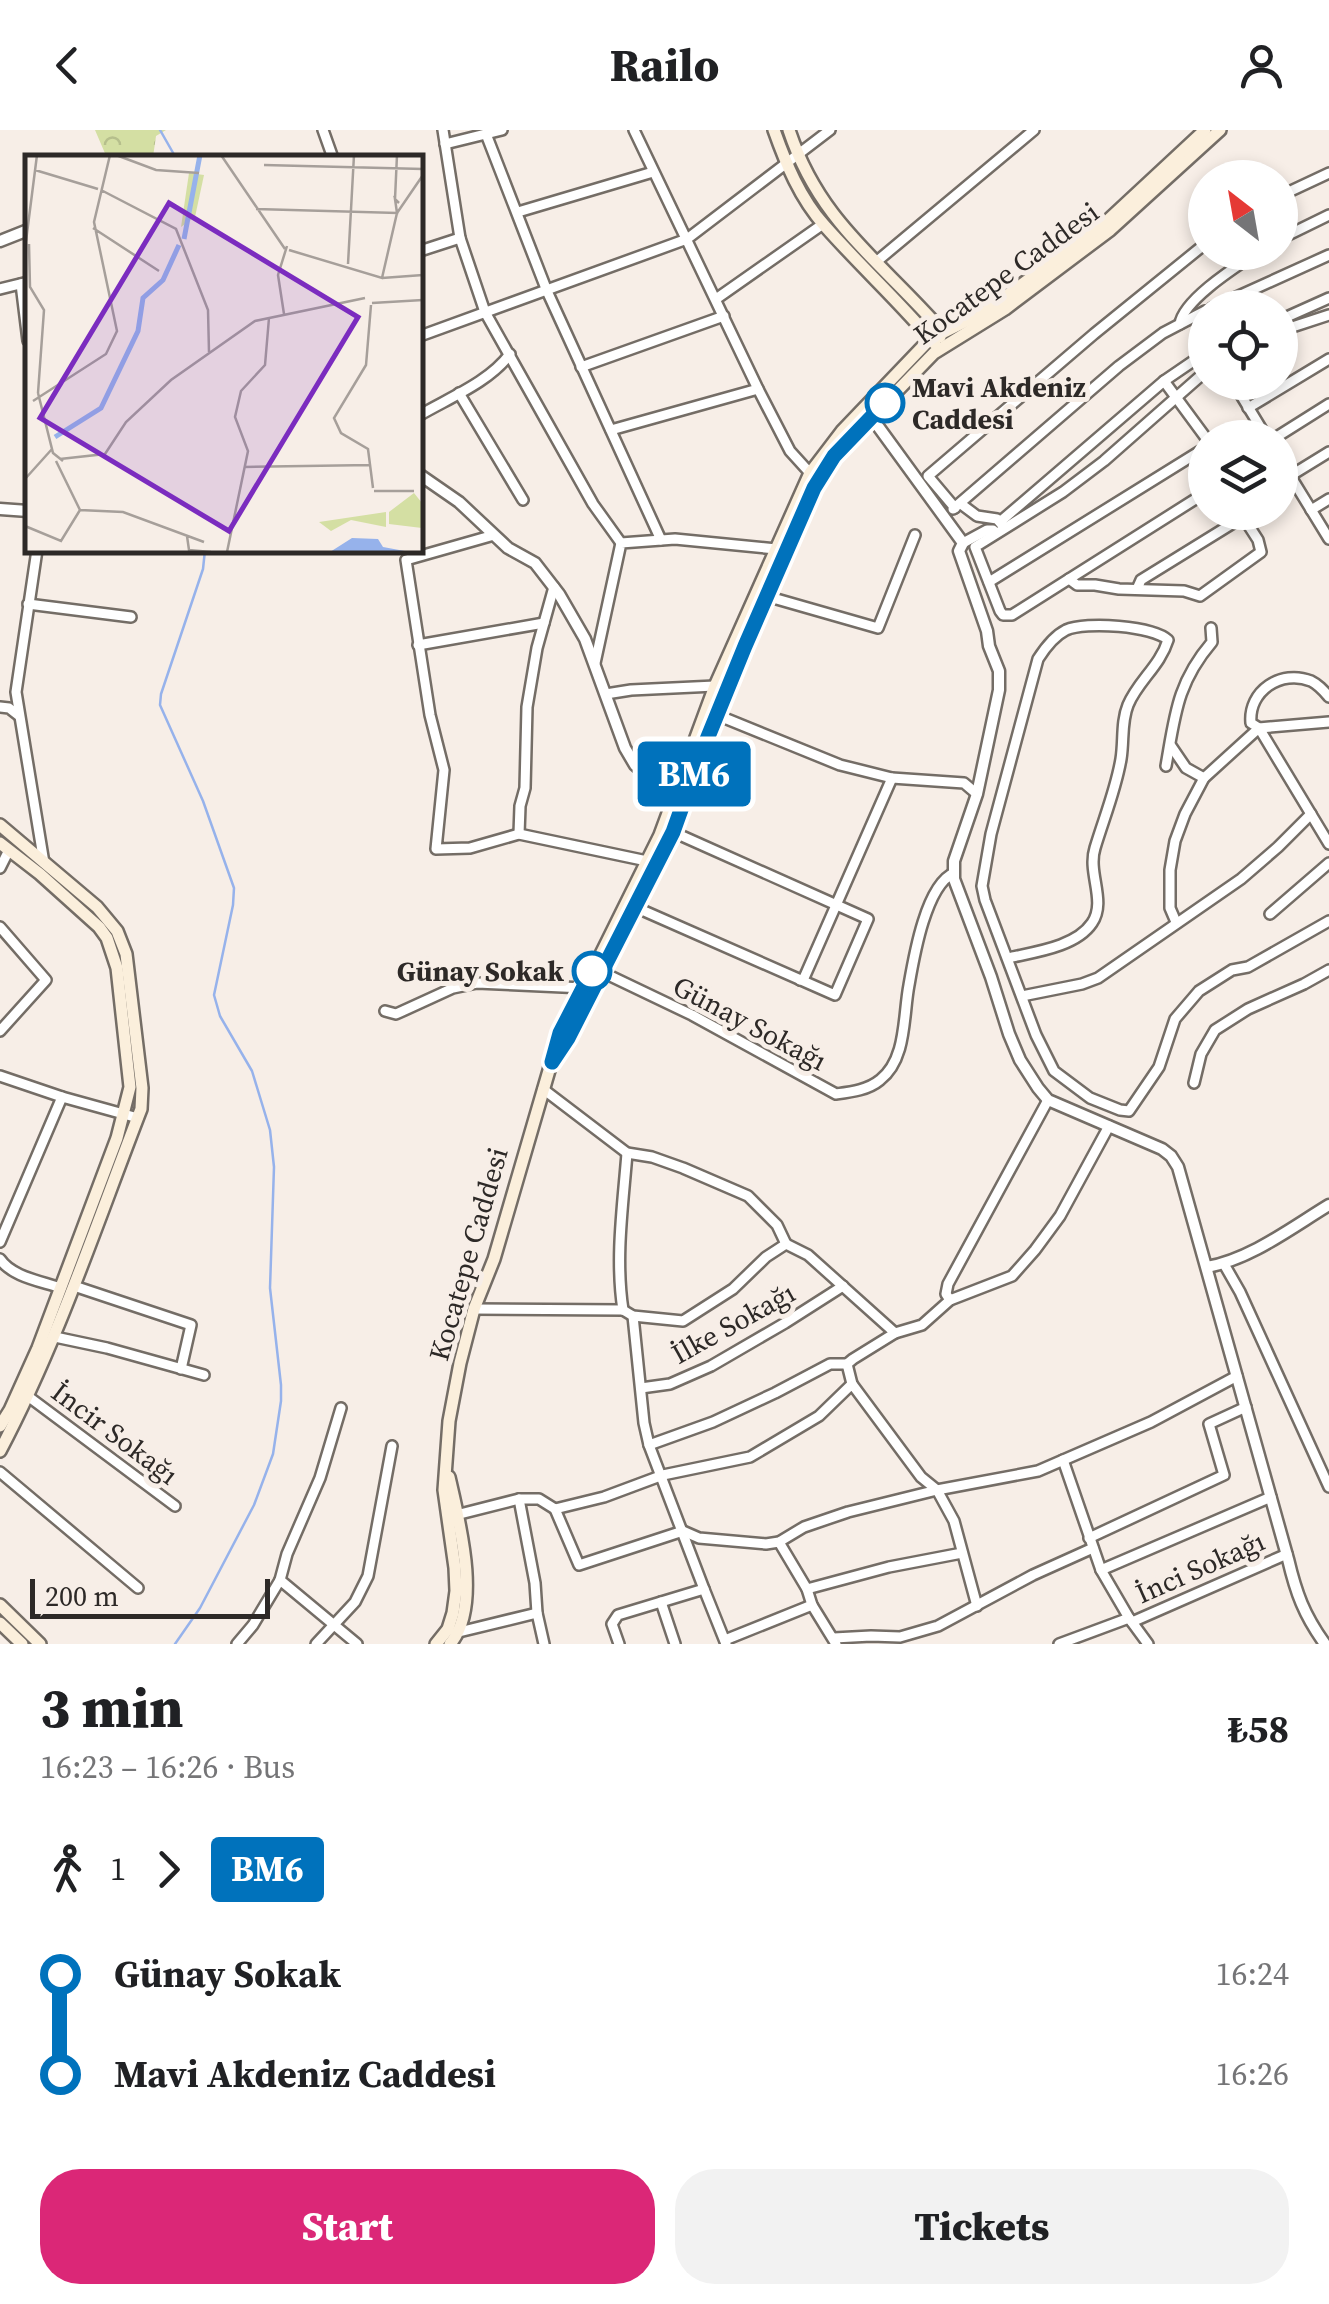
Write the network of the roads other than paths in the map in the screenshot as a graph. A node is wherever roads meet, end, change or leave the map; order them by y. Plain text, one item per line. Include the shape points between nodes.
1 (323, 130) edge
2 (443, 130) edge
3 (502, 130) edge
4 (634, 130) edge
5 (774, 130) edge
6 (789, 130) edge
7 (830, 130) edge
8 (1034, 130) edge
9 (1205, 130) edge
10 (1220, 130) edge
11 (486, 134) junction
12 (445, 144) junction
13 (332, 155) edge
14 (798, 156) junction
15 (786, 165) junction
16 (653, 172) junction
17 (1329, 172) edge
18 (1298, 187) edge
19 (518, 212) junction
20 (1329, 215) edge
21 (823, 224) junction
22 (1298, 230) edge
23 (25, 231) edge
24 (460, 238) junction
25 (687, 239) junction
26 (0, 241) edge
27 (422, 249) edge
28 (1329, 255) edge
29 (1188, 258) edge
30 (876, 262) junction
31 (1231, 270) edge
32 (24, 283) edge
33 (0, 290) edge
34 (1252, 290) edge
35 (546, 292) junction
36 (1329, 298) edge
37 (716, 299) junction
38 (485, 312) junction
39 (1298, 312) edge
40 (1329, 315) edge
41 (724, 316) junction
42 (1188, 320) edge
43 (1180, 324) junction
44 (1298, 325) edge
45 (422, 335) edge
46 (936, 335) junction
47 (939, 350) junction
48 (510, 354) junction
49 (1329, 358) edge
50 (1188, 365) edge
51 (581, 368) junction
52 (1164, 381) junction
53 (1188, 387) edge
54 (758, 390) junction
55 (458, 393) junction
56 (1177, 396) junction
57 (1243, 400) edge
58 (1329, 404) edge
59 (1248, 408) junction
60 (422, 414) edge
61 (867, 414) junction
62 (1194, 420) edge
63 (1256, 420) edge
64 (1298, 424) edge
65 (610, 430) junction
66 (1329, 452) edge
67 (1188, 459) edge
68 (1298, 471) edge
69 (810, 472) junction
70 (422, 476) edge
71 (1298, 489) edge
72 (1329, 499) edge
73 (523, 500) dead end
74 (1188, 504) edge
75 (958, 506) junction
76 (0, 510) edge
77 (1311, 510) junction
78 (25, 511) edge
79 (944, 516) junction
80 (1000, 528) junction
81 (1218, 530) edge
82 (1251, 530) edge
83 (494, 535) junction
84 (915, 535) dead end
85 (1329, 538) edge
86 (661, 540) junction
87 (621, 543) junction
88 (963, 544) junction
89 (776, 548) junction
90 (37, 552) edge
91 (1069, 580) junction
92 (989, 582) junction
93 (554, 587) junction
94 (1138, 589) junction
95 (766, 596) junction
96 (28, 604) junction
97 (131, 617) dead end
98 (544, 623) junction
99 (1211, 628) dead end
100 (418, 644) junction
101 (594, 663) junction
102 (716, 686) junction
103 (606, 694) junction
104 (1329, 696) edge
105 (0, 707) edge
106 (18, 715) junction
107 (717, 716) junction
108 (1329, 722) edge
109 (1258, 728) junction
110 (1170, 744) junction
111 (1166, 766) dead end
112 (892, 778) junction
113 (1204, 778) junction
114 (684, 782) junction
115 (977, 794) junction
116 (1311, 814) junction
117 (0, 825) edge
118 (673, 832) junction
119 (519, 834) junction
120 (1329, 844) edge
121 (5, 847) edge
122 (647, 861) junction
123 (44, 863) junction
124 (1329, 863) edge
125 (0, 868) edge
126 (954, 873) junction
127 (836, 905) junction
128 (635, 908) junction
129 (1270, 914) dead end
130 (1176, 922) junction
131 (1329, 922) edge
132 (0, 927) edge
133 (1008, 958) junction
134 (1329, 970) edge
135 (602, 972) junction
136 (800, 980) junction
137 (584, 988) junction
138 (1022, 996) junction
139 (386, 1012) dead end
140 (0, 1031) edge
141 (552, 1062) junction
142 (0, 1076) edge
143 (1194, 1084) dead end
144 (542, 1089) junction
145 (62, 1097) junction
146 (1048, 1100) junction
147 (131, 1116) junction
148 (1109, 1126) junction
149 (626, 1153) junction
150 (1329, 1205) edge
151 (0, 1242) edge
152 (786, 1244) junction
153 (0, 1258) edge
154 (1224, 1264) junction
155 (1207, 1267) junction
156 (844, 1286) junction
157 (67, 1287) junction
158 (950, 1300) junction
159 (474, 1309) junction
160 (628, 1313) junction
161 (894, 1334) junction
162 (55, 1338) junction
163 (846, 1364) junction
164 (181, 1369) junction
165 (204, 1375) dead end
166 (1237, 1376) junction
167 (852, 1384) junction
168 (640, 1388) junction
169 (28, 1397) junction
170 (1246, 1406) junction
171 (342, 1408) dead end
172 (0, 1426) edge
173 (649, 1445) junction
174 (392, 1446) dead end
175 (0, 1451) edge
176 (1064, 1460) junction
177 (0, 1472) edge
178 (662, 1475) junction
179 (1329, 1486) edge
180 (937, 1490) junction
181 (1271, 1497) junction
182 (519, 1499) junction
183 (175, 1506) dead end
184 (555, 1509) junction
185 (452, 1516) junction
186 (682, 1531) junction
187 (778, 1542) junction
188 (1091, 1543) junction
189 (962, 1552) junction
190 (1287, 1554) junction
191 (1101, 1570) junction
192 (280, 1580) junction
193 (138, 1588) dead end
194 (704, 1589) junction
195 (807, 1589) junction
196 (661, 1602) junction
197 (0, 1605) edge
198 (812, 1605) junction
199 (977, 1606) junction
200 (537, 1613) junction
201 (1131, 1620) junction
202 (0, 1623) edge
203 (335, 1625) junction
204 (459, 1632) junction
205 (444, 1641) edge
206 (835, 1641) edge
207 (726, 1642) edge
208 (22, 1644) edge
209 (40, 1644) edge
210 (237, 1644) edge
211 (316, 1644) edge
212 (357, 1644) edge
213 (544, 1644) edge
214 (619, 1644) edge
215 (675, 1644) edge
216 (1059, 1644) edge
217 (1148, 1644) edge
218 (1325, 1644) edge

1 - 13 street
2 - 12 street
3 - 11 street
4 - 16 street
5 - 15 main road
6 - 14 main road
7 - 14 street
8 - 30 street
9 - 46 main road, Kocatepe Caddesi via 1106,222 986,311
10 - 47 main road, Kocatepe Caddesi via 1110,230
11 - 12 street
11 - 19 street
12 - 24 street
14 - 15 street
14 - 30 main road via 826,205
15 - 21 main road
15 - 25 street
16 - 19 street
16 - 25 street
17 - 18 street
19 - 35 street
20 - 22 street
21 - 37 street
21 - 46 main road
23 - 26 street
24 - 27 street
24 - 38 street
25 - 35 street
25 - 37 street
28 - 34 street
29 - 75 street via 928,476
30 - 46 main road
31 - 43 street via 1187,308
32 - 33 street
35 - 38 street
35 - 51 street
36 - 39 street
37 - 41 street
38 - 45 street
38 - 48 street
40 - 44 street
41 - 51 street
41 - 54 street
42 - 43 street
43 - 75 street via 1119,366
46 - 47 main road
46 - 61 main road, Kocatepe Caddesi
47 - 61 main road, Kocatepe Caddesi
48 - 55 street
48 - 87 street
49 - 59 street
50 - 52 street
51 - 65 street
52 - 56 street
52 - 80 street
53 - 56 street
54 - 65 street
54 - 69 street via 790,451
55 - 60 street
55 - 73 street
56 - 62 street
56 - 80 street via 1063,492
57 - 59 street
58 - 64 street
59 - 63 street
61 - 69 main road, Kocatepe Caddesi via 831,443
61 - 79 street
61 - 95 main road, Kocatepe Caddesi via 822,474
65 - 86 street
66 - 68 street
67 - 92 street
69 - 89 main road, Kocatepe Caddesi
70 - 83 street
71 - 77 street
72 - 77 street
74 - 91 street
75 - 79 street
75 - 80 street
76 - 78 street
77 - 85 street
79 - 88 street
80 - 88 street
80 - 92 street via 975,547
81 - 94 street via 1141,580
82 - 94 street via 1261,552 1200,596
83 - 93 street via 536,564
83 - 100 street via 406,560
84 - 95 street via 878,628
86 - 87 street
86 - 89 street
87 - 101 street
88 - 115 street via 964,570 999,671
89 - 102 main road, Kocatepe Caddesi
90 - 96 street
91 - 92 street via 1008,616
91 - 94 street
93 - 98 street
93 - 101 street
95 - 107 main road, Kocatepe Caddesi
96 - 97 street
96 - 106 street
98 - 100 street
98 - 119 street via 526,707
99 - 110 street via 1212,642 1182,689
100 - 119 street via 444,770 436,848 470,848
101 - 103 street
102 - 103 street
102 - 114 main road, Kocatepe Caddesi
103 - 114 street via 635,765
104 - 109 street via 1302,679 1272,683 1252,703
105 - 106 street
106 - 123 street
107 - 112 street via 840,766
107 - 114 main road, Kocatepe Caddesi
108 - 109 street
109 - 113 street
109 - 116 street
110 - 111 street
110 - 113 street via 1186,768
112 - 115 street via 964,784
112 - 127 street
113 - 130 street via 1175,841 1170,908
114 - 118 main road, Kocatepe Caddesi
114 - 122 main road, Kocatepe Caddesi
115 - 126 street
116 - 120 street
116 - 130 street via 1241,879
117 - 123 main road
118 - 127 street
118 - 128 main road, Kocatepe Caddesi
119 - 122 street
121 - 125 street
121 - 147 main road via 99,927 112,949
122 - 137 main road, Kocatepe Caddesi
123 - 147 main road via 97,907 121,939 142,1088 141,1109
124 - 129 street
126 - 135 street, Günay Sokağı via 937,887 925,918 893,1066 858,1091 836,1094
126 - 146 street via 1009,1034
127 - 136 street
127 - 136 street via 868,919 834,995
128 - 135 main road, Kocatepe Caddesi
128 - 136 street
130 - 138 street via 1098,978
131 - 138 street via 1199,991 1176,1019 1159,1067 1129,1112 1090,1098 1054,1072
132 - 140 street via 46,980
133 - 133 street via 982,886 1038,658 1063,631 1080,627 1164,635 1166,648 1123,720 1116,781 1093,853 1099,900 1092,923 1071,940
133 - 138 street
134 - 143 street via 1215,1030
135 - 141 main road, Kocatepe Caddesi
137 - 139 street via 477,983
137 - 141 main road, Kocatepe Caddesi
141 - 144 main road, Kocatepe Caddesi
142 - 145 street
144 - 149 street
144 - 159 main road, Kocatepe Caddesi
145 - 147 street
145 - 151 street
146 - 148 street
146 - 158 street via 948,1284
147 - 157 main road
148 - 155 street via 1171,1156
148 - 158 street via 1060,1216 1012,1276
149 - 152 street via 748,1196
149 - 160 street via 620,1294
150 - 154 street
152 - 156 street
152 - 160 street via 683,1322
153 - 157 street via 14,1272
154 - 155 street
154 - 179 street
155 - 166 street
156 - 161 street
156 - 168 street, İlke Sokağı via 711,1366 670,1384
157 - 162 main road
157 - 164 street via 190,1325
157 - 172 main road
158 - 161 street via 922,1326
159 - 160 street
159 - 185 main road, Kocatepe Caddesi via 446,1463 444,1490
160 - 168 street
161 - 163 street
162 - 164 street
162 - 169 main road
163 - 167 street
163 - 173 street via 830,1364 713,1422
164 - 165 street
166 - 170 street
166 - 176 street
167 - 178 street via 819,1416 750,1457
167 - 180 street
168 - 173 street
169 - 175 main road
169 - 183 street, İncir Sokağı
170 - 181 street
170 - 188 street via 1209,1424 1224,1475
171 - 192 street
173 - 178 street
174 - 203 street via 368,1576
176 - 180 street via 1038,1472
176 - 188 street
177 - 193 street
178 - 184 street
178 - 186 street
180 - 187 street via 848,1512
180 - 189 street
181 - 190 street
181 - 191 street
182 - 184 street via 538,1499
182 - 185 street
182 - 200 street
184 - 186 street via 578,1565
185 - 204 main road, Kocatepe Caddesi via 466,1576
185 - 205 main road, Kocatepe Caddesi via 456,1591
186 - 187 street via 699,1538
186 - 194 street
187 - 195 street
188 - 191 street
188 - 199 street
189 - 195 street
189 - 199 street
190 - 201 street, İnci Sokağı
190 - 218 street via 1306,1618
191 - 201 street
192 - 203 street
192 - 210 street
194 - 196 street
194 - 207 street
195 - 198 street
196 - 214 street via 618,1615 612,1624
196 - 215 street
197 - 209 main road
198 - 206 street
198 - 207 street
199 - 206 street via 900,1638
200 - 204 street
200 - 213 street
201 - 216 street, İnci Sokağı
201 - 217 street
202 - 208 main road
203 - 211 street
203 - 212 street
204 - 205 main road

